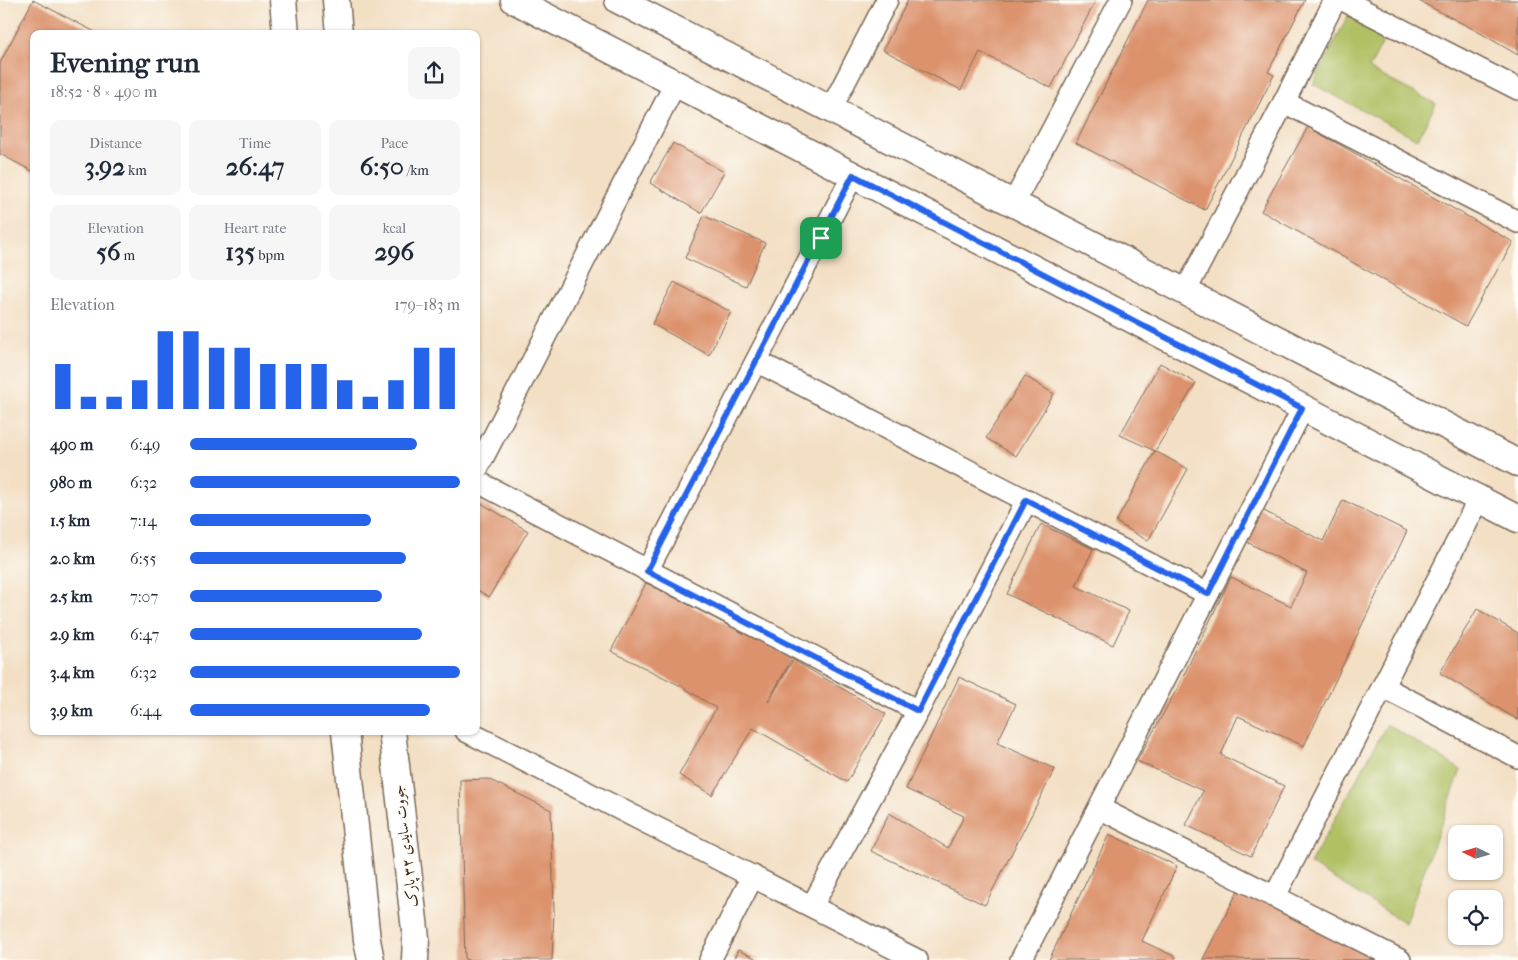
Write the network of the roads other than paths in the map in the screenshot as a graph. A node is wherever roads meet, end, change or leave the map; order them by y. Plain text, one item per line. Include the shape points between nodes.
1 (283, 0) edge
2 (336, 0) edge
3 (514, 0) edge
4 (618, 0) edge
5 (887, 0) edge
6 (1121, 0) edge
7 (1335, 0) edge
8 (1343, 0) edge
9 (286, 30) edge
10 (339, 30) edge
11 (675, 84) junction
12 (1518, 89) edge
13 (1284, 102) junction
14 (831, 109) junction
15 (853, 175) junction
16 (1013, 204) junction
17 (1518, 222) edge
18 (1185, 292) junction
19 (758, 362) junction
20 (1302, 408) junction
21 (480, 463) edge
22 (1518, 463) edge
23 (480, 483) edge
24 (1480, 499) junction
25 (1026, 500) junction
26 (1518, 519) edge
27 (647, 571) junction
28 (1208, 594) junction
29 (1383, 687) junction
30 (918, 711) junction
31 (345, 735) edge
32 (392, 735) edge
33 (474, 735) edge
34 (1518, 757) edge
35 (1099, 808) junction
36 (753, 876) junction
37 (1275, 896) junction
38 (812, 906) junction
39 (371, 960) edge
40 (415, 960) edge
41 (710, 960) edge
42 (917, 960) edge
43 (1022, 960) edge
44 (1400, 960) edge

1 - 9 street
2 - 10 street
3 - 11 street
4 - 14 street
5 - 14 street
6 - 16 street
7 - 13 street
8 - 12 street
11 - 15 street
11 - 21 street
13 - 17 street
13 - 18 street
14 - 16 street
15 - 19 street
15 - 20 street
16 - 18 street
18 - 22 street
19 - 25 street
19 - 27 street
20 - 24 street
20 - 28 street
23 - 27 street
24 - 26 street
24 - 29 street
25 - 28 street
25 - 30 street
27 - 30 street
28 - 35 street
29 - 34 street
29 - 37 street
30 - 38 street
31 - 39 street
32 - 40 street, جووت سایدی ٣٢ پارک via 416,938
33 - 36 street
35 - 37 street
35 - 43 street
36 - 38 street
36 - 41 street
37 - 44 street
38 - 42 street

